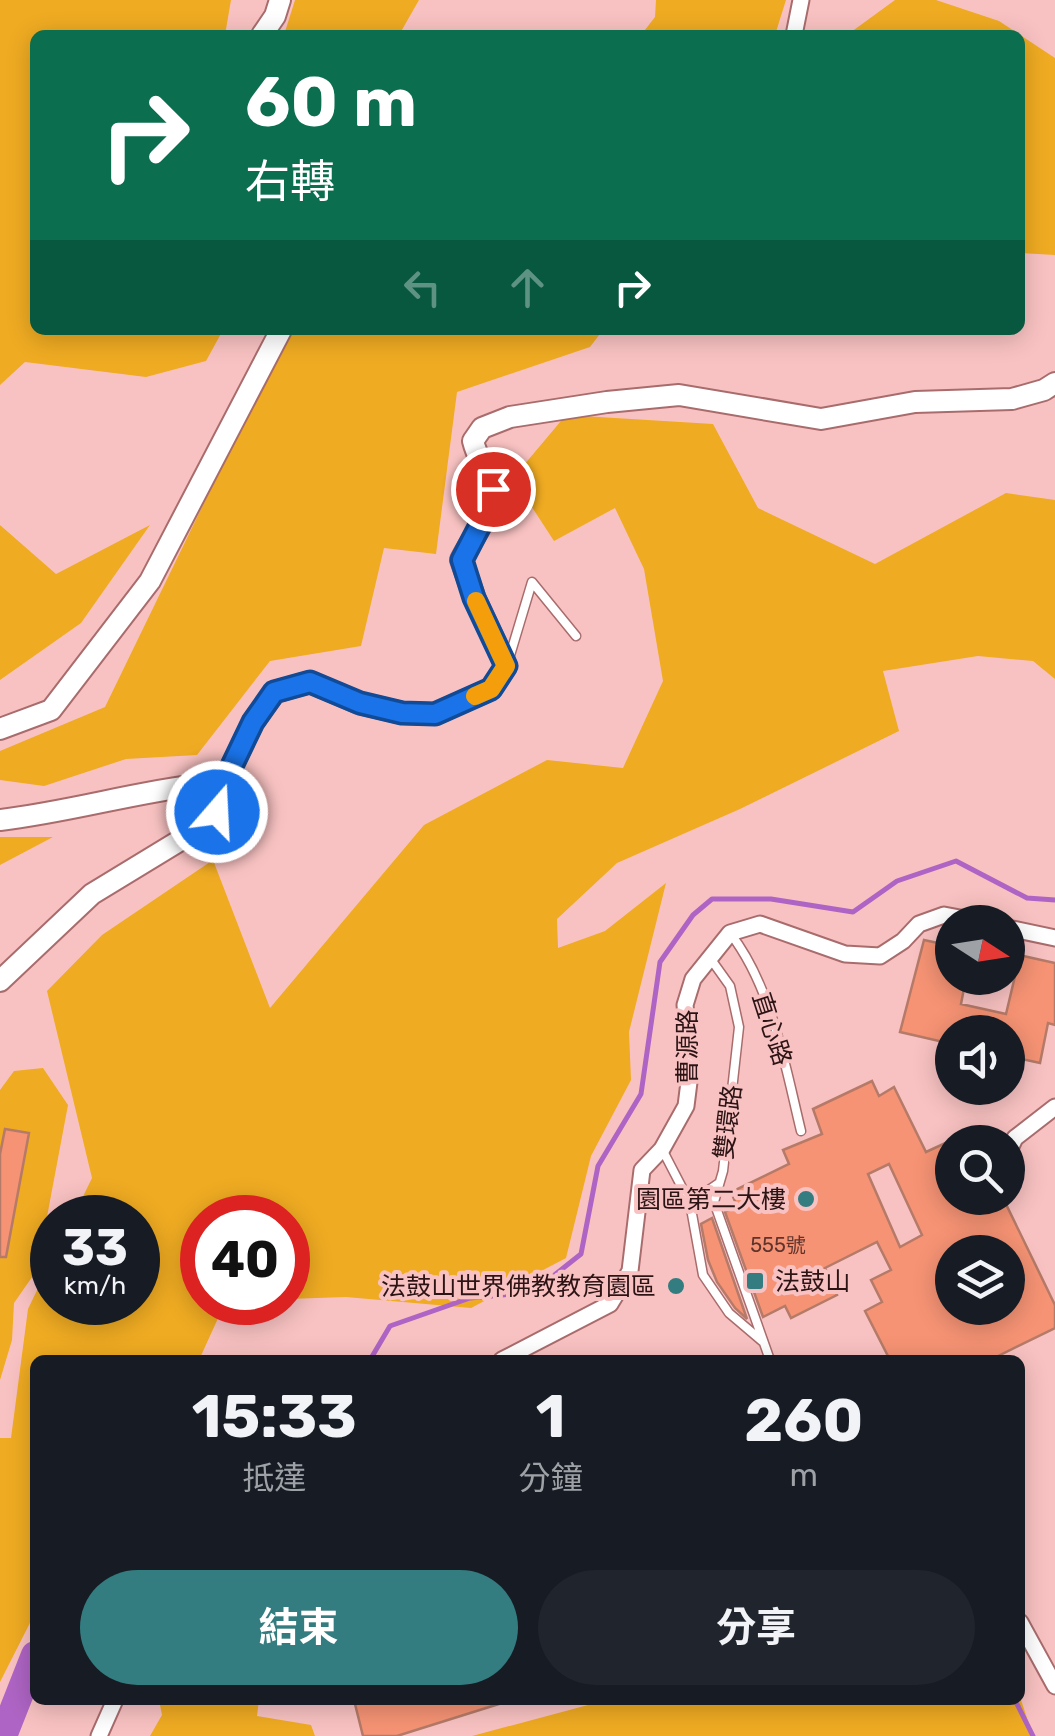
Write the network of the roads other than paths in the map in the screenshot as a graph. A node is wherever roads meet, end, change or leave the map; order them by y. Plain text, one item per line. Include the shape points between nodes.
1 (280, 0) edge
2 (800, 0) edge
3 (266, 30) edge
4 (795, 30) edge
5 (278, 335) edge
6 (1055, 383) edge
7 (576, 636) dead end
8 (506, 666) junction
9 (0, 728) edge
10 (218, 795) junction
11 (0, 820) edge
12 (935, 918) edge
13 (1025, 932) edge
14 (730, 933) junction
15 (1055, 938) edge
16 (710, 958) junction
17 (0, 980) edge
18 (1055, 1107) edge
19 (1025, 1130) edge
20 (802, 1131) dead end
21 (662, 1148) junction
22 (720, 1183) junction
23 (690, 1204) junction
24 (765, 1344) junction
25 (512, 1355) edge
26 (768, 1355) edge
27 (1025, 1631) edge
28 (1055, 1686) edge
29 (113, 1705) edge
30 (99, 1736) edge

1 - 3 street
2 - 4 street
5 - 9 street via 150,581 51,710
6 - 8 street via 1012,398 915,402 822,419 679,395 557,408 482,428 474,442 477,459 493,489 462,560
7 - 8 lane via 532,582
8 - 10 street via 491,689 435,714 360,703 310,682 274,692
10 - 11 street via 204,784 167,788
10 - 17 street via 217,812 206,822 92,894
12 - 14 street via 880,956 845,954 760,924
13 - 15 street
14 - 16 street, 曹源路
14 - 20 lane, 直心路 via 748,956
16 - 21 street, 曹源路 via 693,979 686,1005 686,1106
16 - 22 lane, 雙環路 via 730,986 739,1027
18 - 19 street
21 - 23 lane
21 - 25 street, 曹源路 via 642,1170 630,1271 610,1304
22 - 23 lane
22 - 24 lane, 雙環路 via 714,1202
23 - 24 lane via 703,1275 729,1313
24 - 26 lane, 雙環路
27 - 28 street
29 - 30 street

